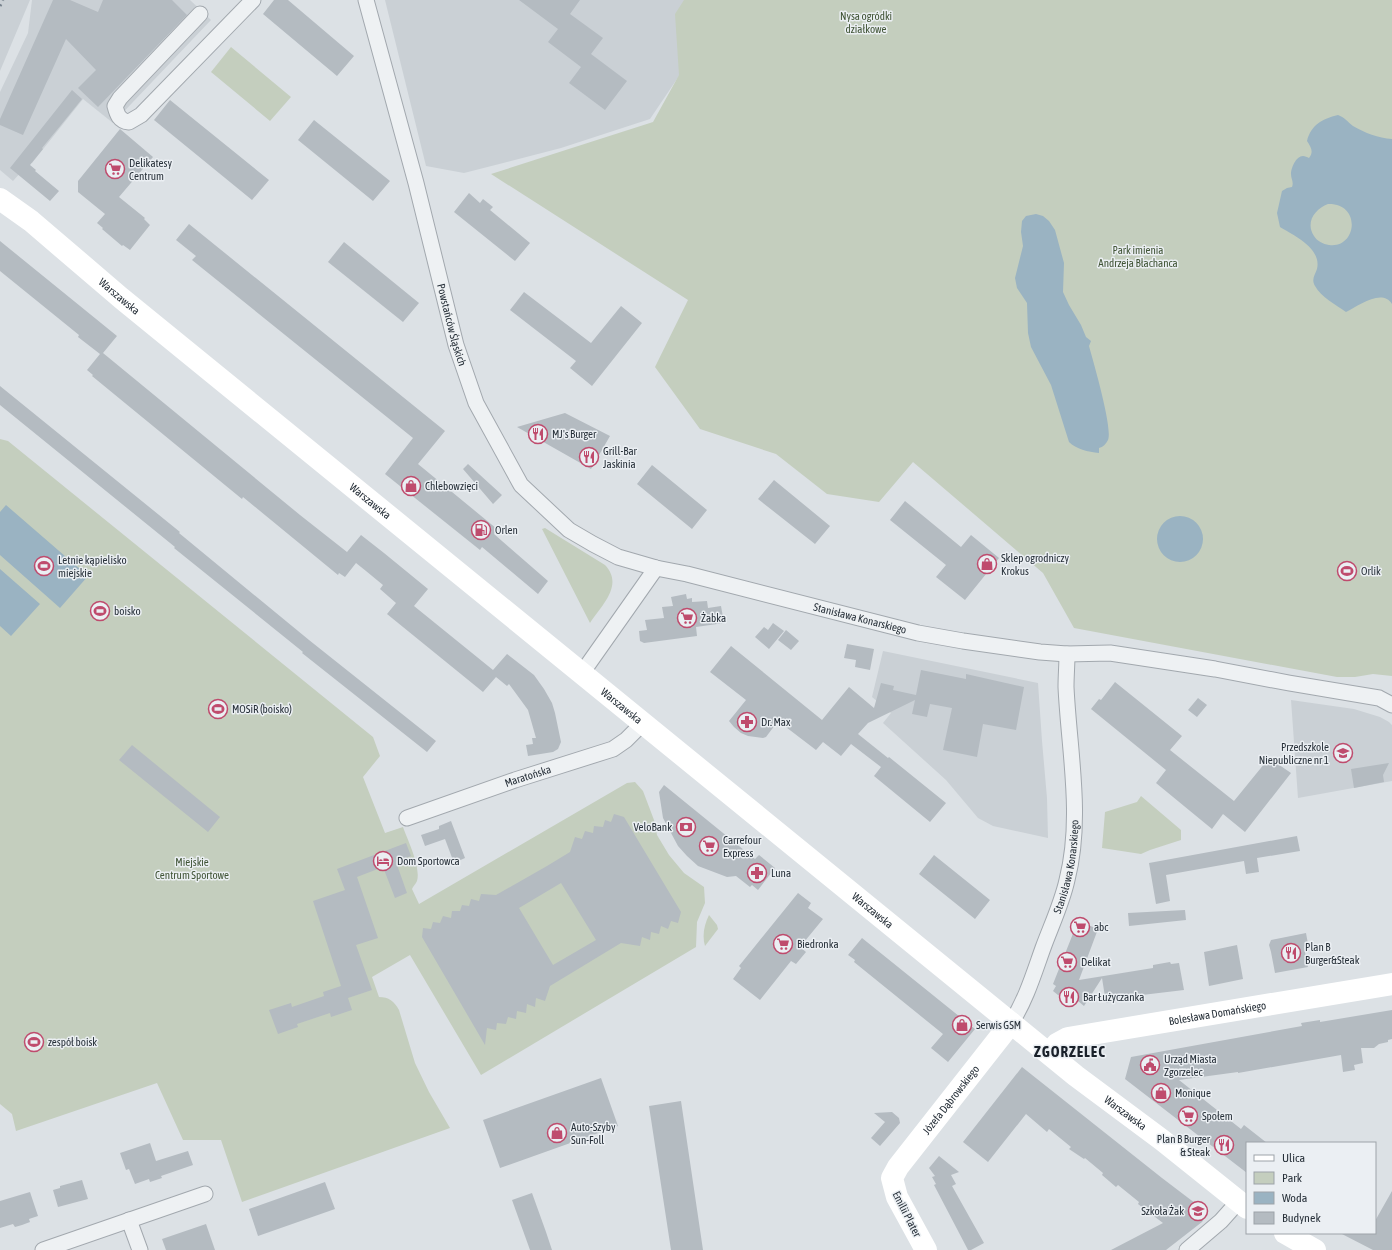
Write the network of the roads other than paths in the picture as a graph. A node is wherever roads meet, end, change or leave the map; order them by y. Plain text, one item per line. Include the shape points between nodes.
1 (253, 0) edge
2 (366, 0) edge
3 (200, 14) dead end
4 (0, 199) edge
5 (656, 568) junction
6 (1067, 654) junction
7 (582, 673) junction
8 (1392, 705) edge
9 (643, 723) junction
10 (407, 818) dead end
11 (1392, 984) edge
12 (1011, 1023) junction
13 (1049, 1053) junction
14 (892, 1178) joint
15 (205, 1194) dead end
16 (1243, 1205) edge
17 (129, 1220) junction
18 (1287, 1234) edge
19 (43, 1250) edge
20 (140, 1250) edge
21 (926, 1250) edge
22 (1187, 1250) edge
23 (1315, 1250) edge

1 - 3 street via 141,115 129,122 122,120 117,115 115,106 120,98
2 - 5 street, Powstańców Śląskich via 416,183 456,345 476,403 521,485 569,530 618,557
4 - 7 main road, Warszawska via 31,221
5 - 6 street, Stanisława Konarskiego via 918,633
5 - 7 street
6 - 8 street, Stanisława Konarskiego via 1110,653 1214,669 1379,698
6 - 12 street, Stanisława Konarskiego via 1066,686 1074,810 1070,861 1067,880 1044,946 1020,1010
7 - 9 main road, Warszawska
9 - 10 street, Maratońska via 613,749
9 - 12 main road, Warszawska
11 - 13 main road, Bolesława Domańskiego via 1068,1038 1057,1044
12 - 13 main road, Warszawska
12 - 14 main road, Józefa Dąbrowskiego
13 - 16 main road, Warszawska
14 - 21 main road, Emilii Plater via 897,1197
15 - 17 street
16 - 22 street
17 - 19 street
17 - 20 street
18 - 23 main road

